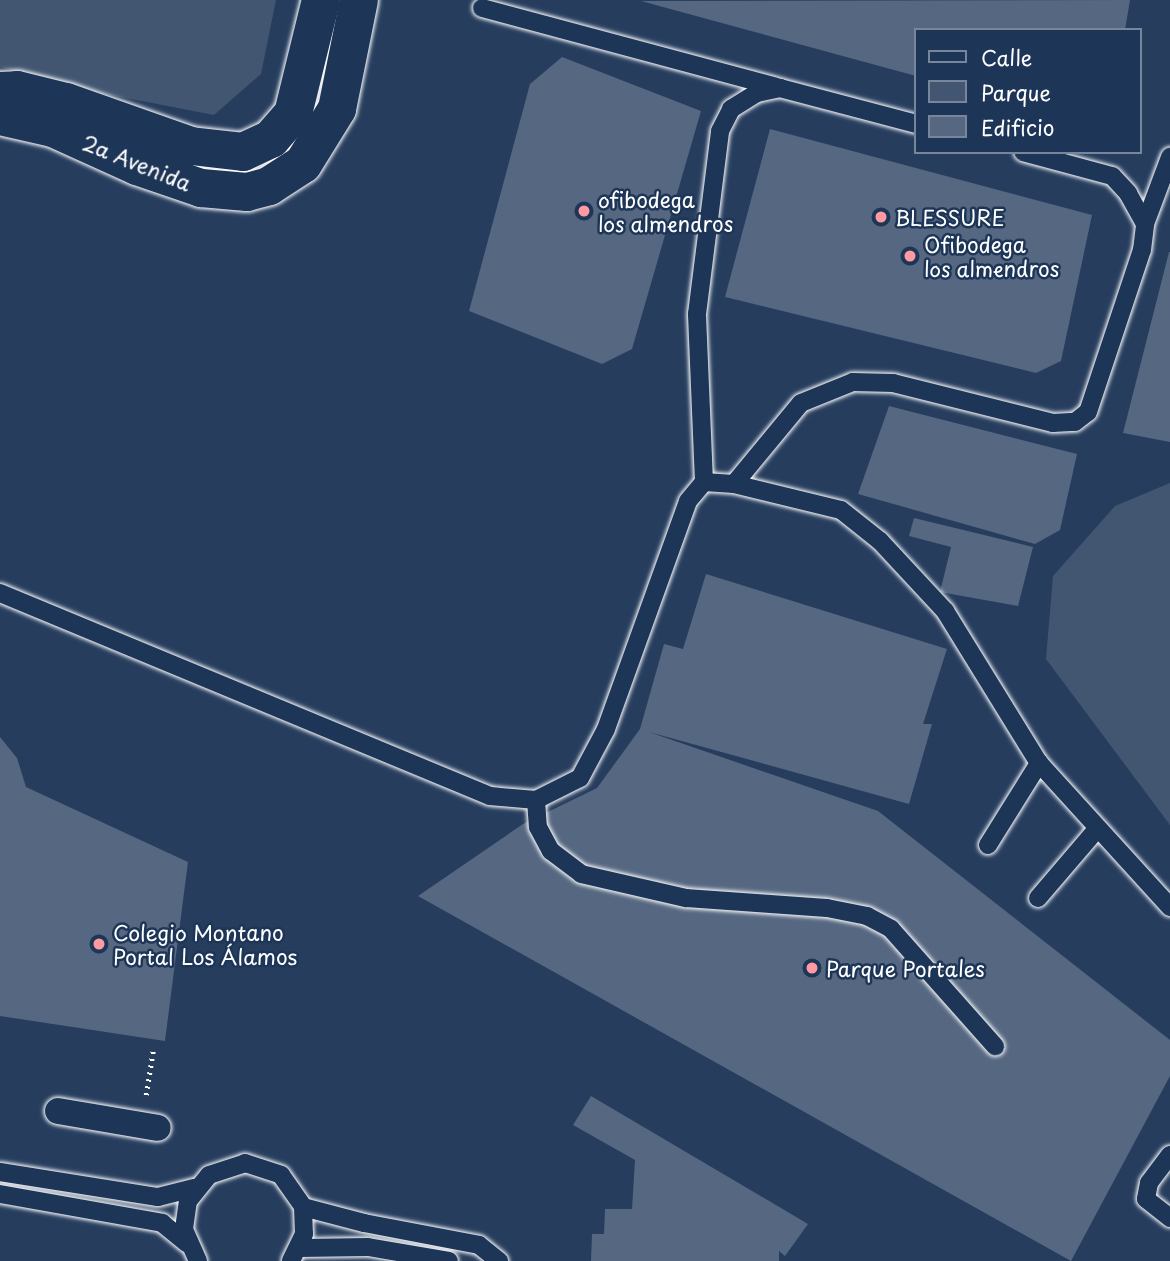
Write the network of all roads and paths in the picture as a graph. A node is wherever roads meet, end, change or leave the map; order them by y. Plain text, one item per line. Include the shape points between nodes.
1 (321, 0) edge
2 (359, 0) edge
3 (482, 8) dead end
4 (779, 88) junction
5 (0, 91) edge
6 (0, 116) edge
7 (914, 123) edge
8 (1030, 154) edge
9 (1170, 157) edge
10 (1145, 224) junction
11 (704, 482) junction
12 (734, 484) junction
13 (0, 593) edge
14 (1039, 763) junction
15 (536, 800) junction
16 (1097, 829) junction
17 (988, 845) dead end
18 (1038, 898) dead end
19 (1170, 907) edge
20 (995, 1045) dead end
21 (153, 1051) dead end
22 (58, 1111) dead end
23 (149, 1126) joint
24 (1170, 1155) edge
25 (0, 1172) edge
26 (195, 1188) junction
27 (0, 1194) edge
28 (303, 1207) junction
29 (1170, 1218) edge
30 (295, 1254) edge
31 (193, 1255) edge
32 (449, 1261) edge
33 (499, 1261) edge

1 - 5 main road, 2a Avenida via 293,114 271,139 243,152 191,146 66,102 17,90
2 - 6 main road, 2a Avenida via 337,109 303,164 269,186 247,192 201,188 137,166 53,128
3 - 4 lane
4 - 7 lane
4 - 11 lane via 757,93 731,109 720,131 697,314
8 - 10 lane via 1112,176 1128,193
9 - 10 lane
10 - 12 lane via 1142,250 1088,412 1075,422 1053,424 893,383 853,382 801,403
11 - 12 lane
11 - 15 lane via 688,501 606,729 580,778
12 - 14 lane via 841,510 880,541 945,611
13 - 15 lane via 490,796
14 - 16 lane
14 - 17 lane
15 - 20 lane via 538,827 551,851 581,874 686,898 827,908 867,916 891,929
16 - 18 lane
16 - 19 lane
21 - 23 path
22 - 23 street
24 - 29 lane via 1149,1183 1146,1199
25 - 26 lane via 158,1196
26 - 28 lane via 226,1166 264,1166 288,1182
26 - 31 lane via 185,1215
27 - 31 lane via 162,1223
28 - 30 lane
28 - 33 lane via 479,1245
30 - 32 lane via 368,1247

